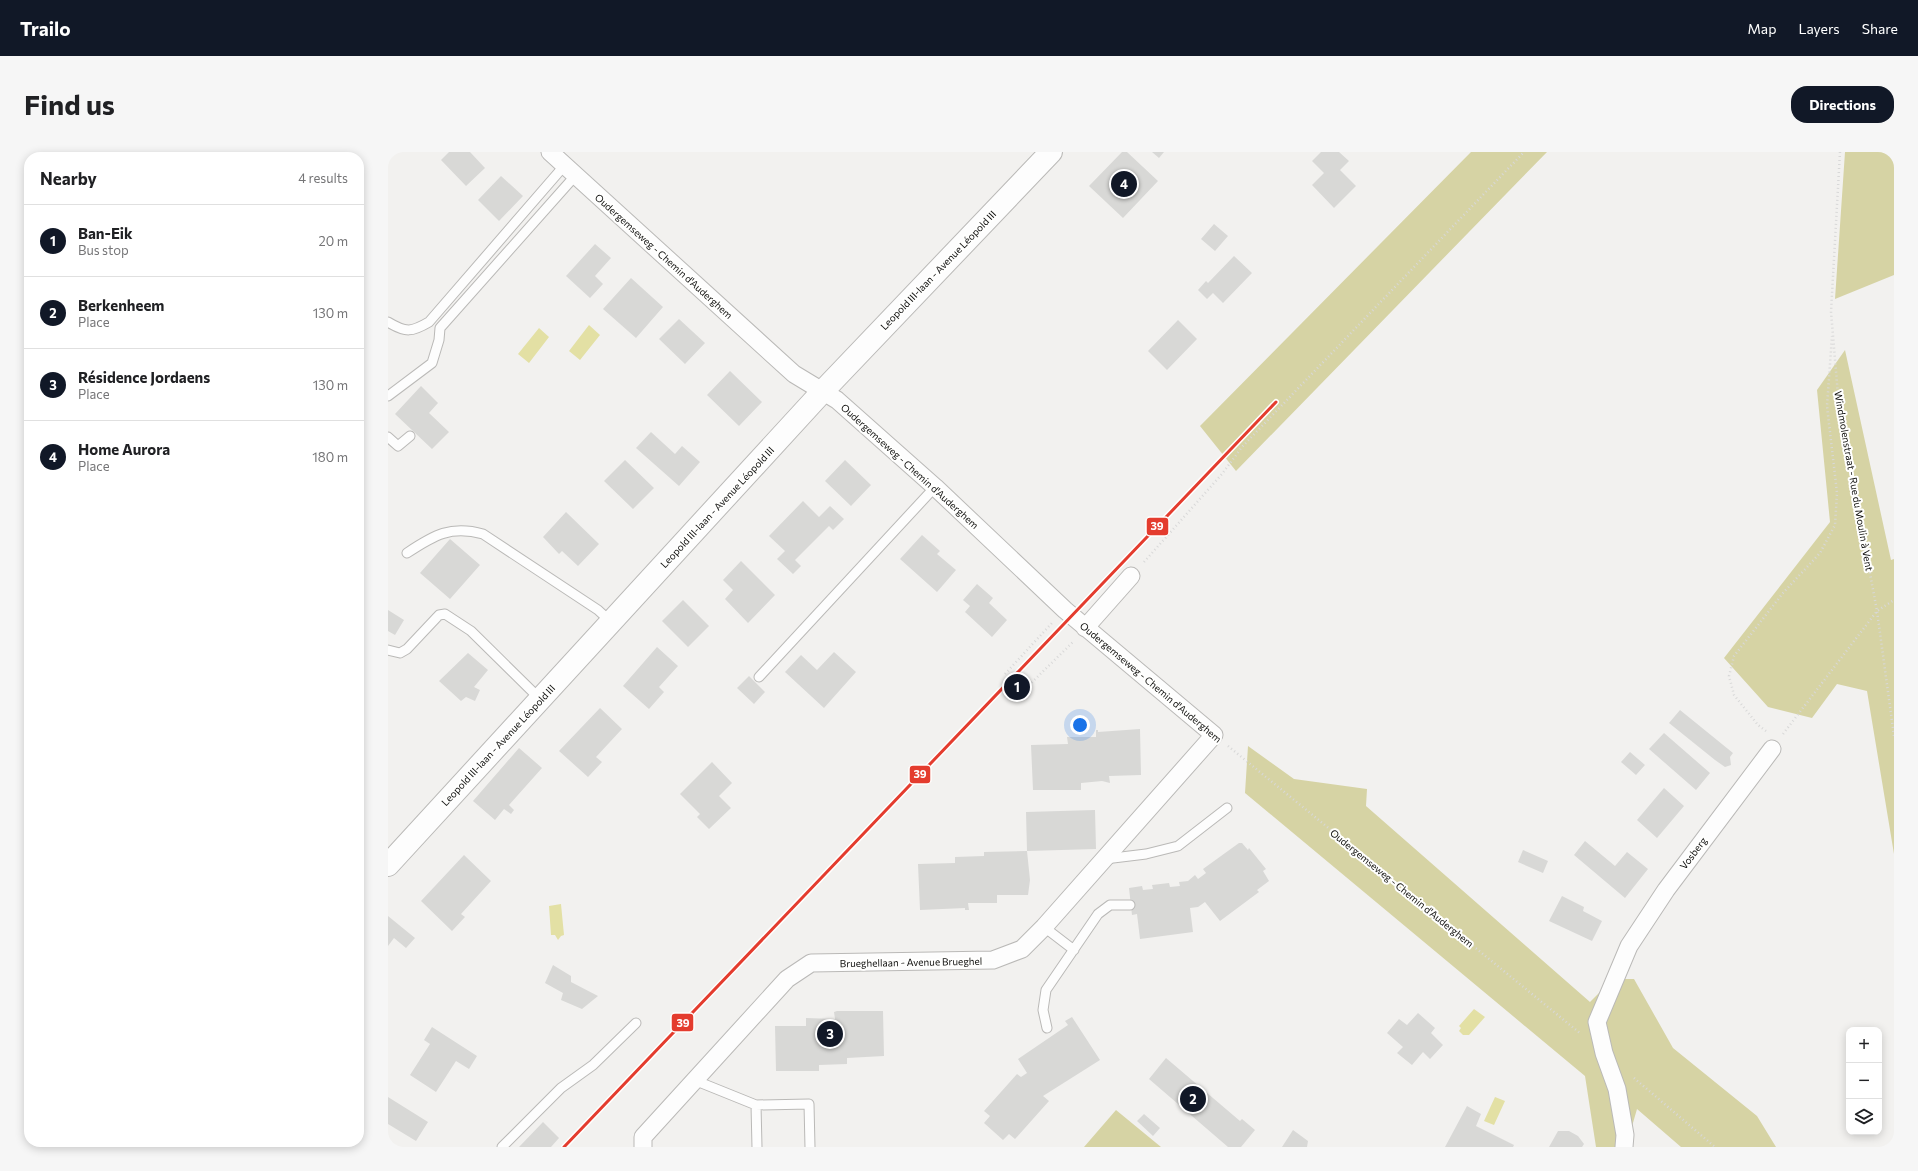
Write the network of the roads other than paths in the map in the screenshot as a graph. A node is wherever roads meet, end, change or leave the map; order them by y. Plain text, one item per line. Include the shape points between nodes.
1 (550, 152) edge
2 (1051, 152) edge
3 (570, 171) junction
4 (388, 322) edge
5 (822, 392) junction
6 (388, 396) edge
7 (410, 436) dead end
8 (388, 437) edge
9 (935, 488) junction
10 (407, 552) dead end
11 (1131, 576) road end
12 (611, 622) junction
13 (1085, 628) junction
14 (388, 650) edge
15 (759, 677) dead end
16 (540, 699) junction
17 (1214, 735) joint
18 (1775, 745) road end
19 (1227, 808) dead end
20 (1104, 859) junction
21 (388, 865) edge
22 (1130, 905) dead end
23 (1044, 927) junction
24 (1074, 950) junction
25 (636, 1023) dead end
26 (1047, 1028) dead end
27 (694, 1080) junction
28 (756, 1105) junction
29 (502, 1147) edge
30 (643, 1147) edge
31 (757, 1147) edge
32 (810, 1147) edge
33 (1624, 1147) edge

1 - 3 street, Oudergemseweg - Chemin d'Auderghem
2 - 5 street, Leopold III-laan - Avenue Léopold III
3 - 4 lane via 429,322 414,330 399,329
3 - 5 street, Oudergemseweg - Chemin d'Auderghem via 794,374
3 - 6 lane via 440,328 432,363
5 - 9 street, Oudergemseweg - Chemin d'Auderghem via 837,400
5 - 12 street, Leopold III-laan - Avenue Léopold III
7 - 8 lane via 398,446
9 - 13 street, Oudergemseweg - Chemin d'Auderghem
9 - 15 lane
10 - 12 lane via 431,537 450,531 469,530 483,534 598,610
11 - 13 street
12 - 16 street, Leopold III-laan - Avenue Léopold III
13 - 17 street, Oudergemseweg - Chemin d'Auderghem
14 - 16 lane via 400,653 407,649 439,615 444,614 471,631
16 - 21 street, Leopold III-laan - Avenue Léopold III
17 - 20 street, Brueghellaan - Avenue Brueghel
18 - 33 street, Vosberg via 1666,890 1629,946 1596,1022 1617,1089 1625,1135
19 - 20 lane via 1178,846 1146,854
20 - 23 street, Brueghellaan - Avenue Brueghel
22 - 24 lane via 1110,905 1098,914
23 - 24 lane
23 - 27 street, Brueghellaan - Avenue Brueghel via 1022,949 993,960 811,963 787,979
24 - 26 lane via 1046,990 1043,1010
25 - 29 lane via 593,1065 561,1088
27 - 28 lane
27 - 30 street, Brueghellaan - Avenue Brueghel via 643,1137
28 - 31 lane
28 - 32 lane via 809,1104

